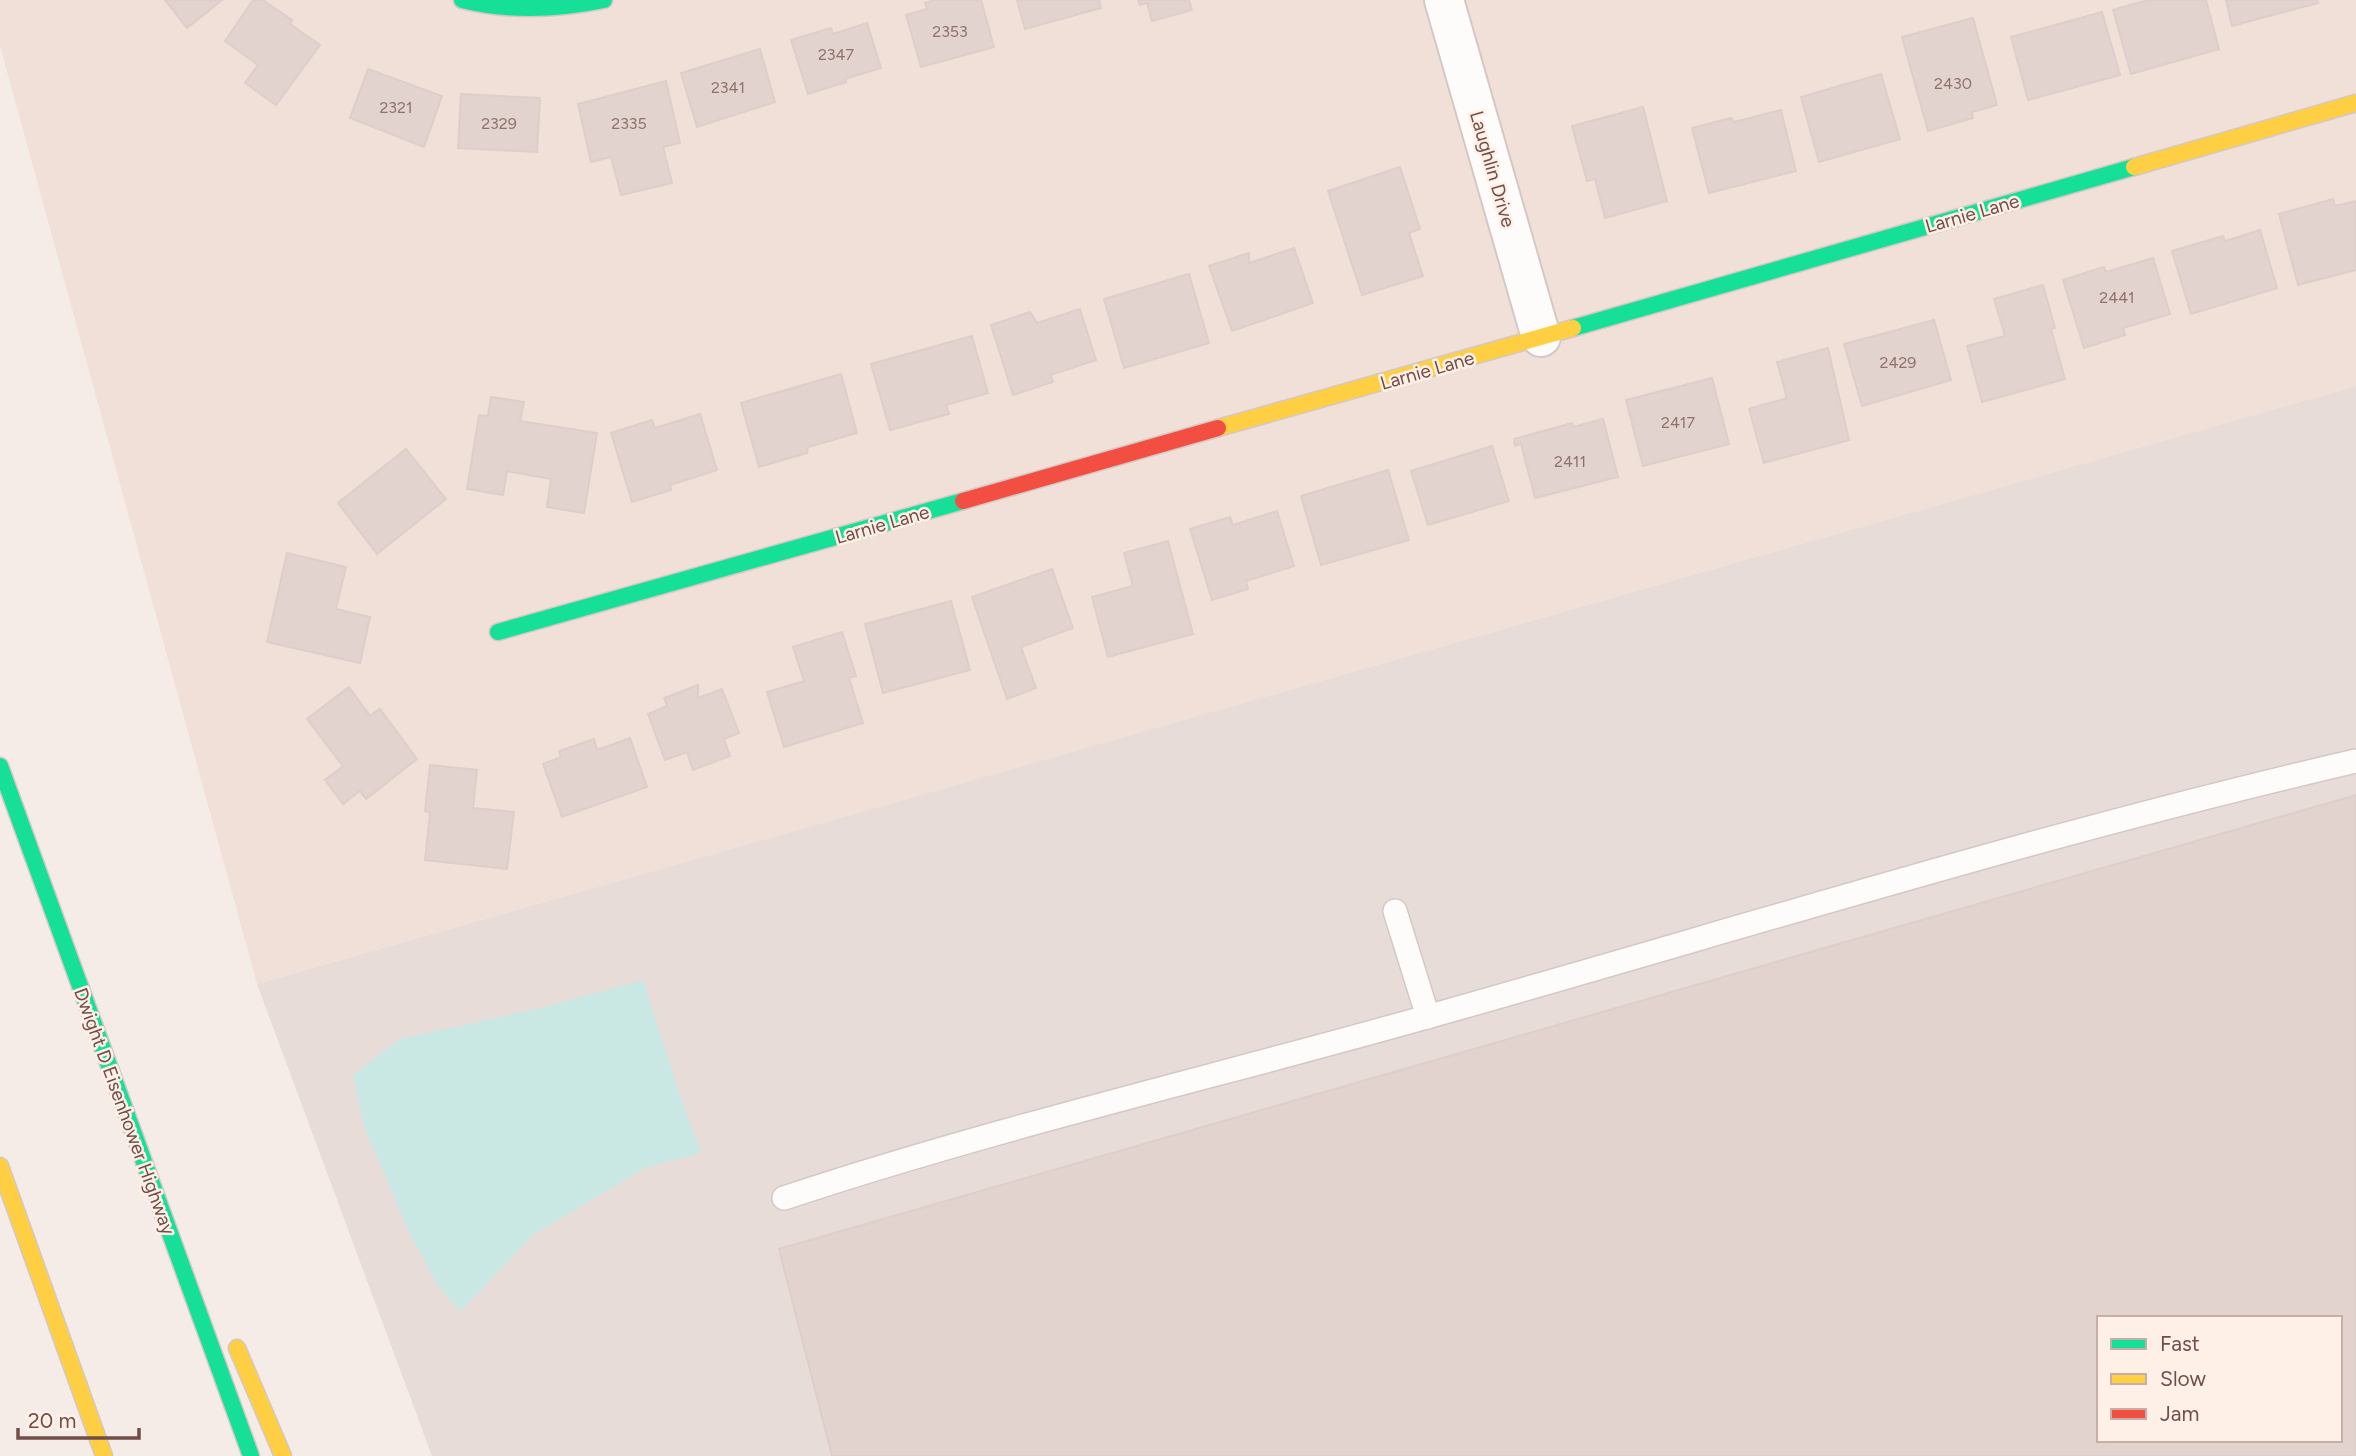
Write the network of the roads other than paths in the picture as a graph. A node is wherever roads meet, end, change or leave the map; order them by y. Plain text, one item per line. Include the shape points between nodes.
1 (462, 0) edge
2 (604, 0) edge
3 (1444, 0) edge
4 (2356, 103) edge
5 (1541, 337) junction
6 (498, 632) dead end
7 (2356, 761) edge
8 (0, 766) edge
9 (1395, 911) dead end
10 (58, 925) junction
11 (1428, 1017) junction
12 (0, 1166) edge
13 (784, 1198) dead end
14 (181, 1216) dead end
15 (229, 1330) dead end
16 (104, 1456) edge
17 (251, 1456) edge
18 (283, 1456) edge

1 - 2 main road via 524,8
3 - 5 street, Laughlin Drive
4 - 5 main road, Larnie Lane
5 - 6 main road, Larnie Lane
7 - 11 lane via 1988,854
8 - 10 main road, Dwight D Eisenhower Highway
9 - 11 lane
10 - 14 main road
10 - 17 main road, Dwight D Eisenhower Highway
11 - 13 lane via 883,1165
12 - 16 main road
15 - 18 main road

